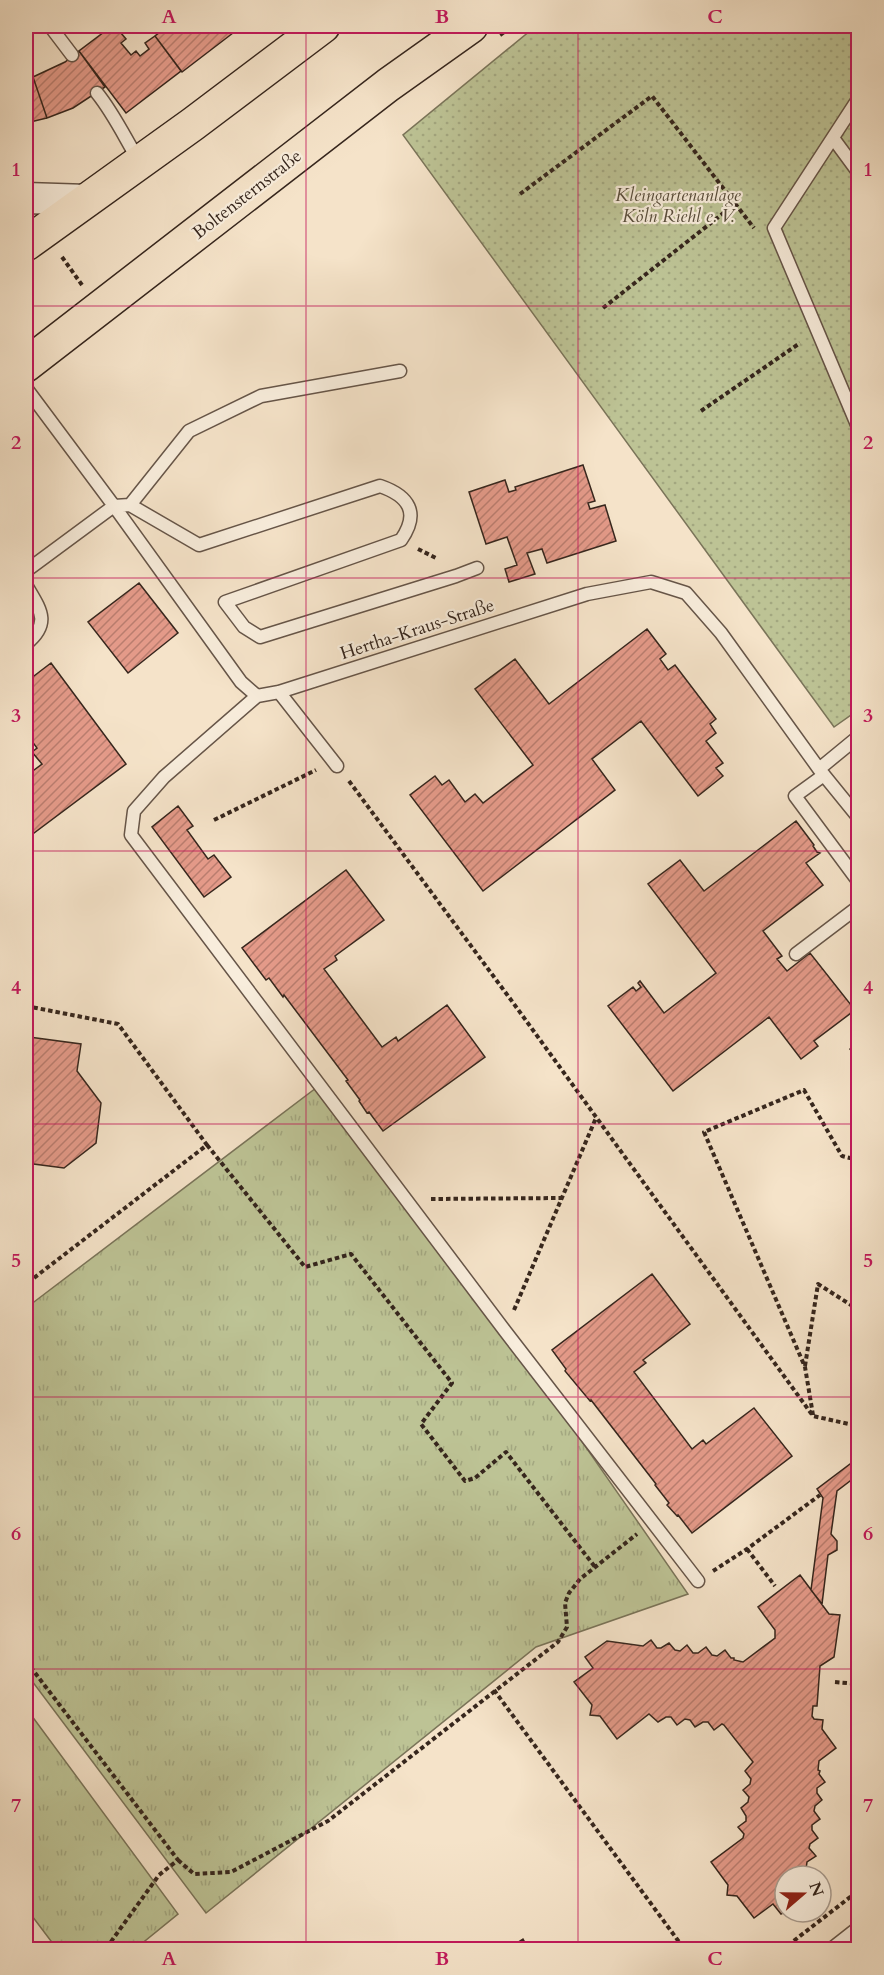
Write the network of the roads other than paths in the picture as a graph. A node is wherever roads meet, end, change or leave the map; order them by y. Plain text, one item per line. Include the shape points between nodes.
1 (50, 26) edge
2 (323, 26) edge
3 (471, 26) edge
4 (72, 56) dead end
5 (97, 93) dead end
6 (858, 99) edge
7 (833, 138) junction
8 (140, 162) junction
9 (858, 172) edge
10 (26, 198) edge
11 (88, 200) junction
12 (35, 238) edge
13 (26, 365) edge
14 (400, 371) dead end
15 (26, 388) edge
16 (858, 427) edge
17 (130, 505) junction
18 (114, 506) junction
19 (477, 568) dead end
20 (26, 571) edge
21 (26, 585) edge
22 (26, 644) edge
23 (279, 692) junction
24 (257, 696) junction
25 (858, 737) edge
26 (337, 766) road end
27 (822, 772) junction
28 (858, 817) edge
29 (858, 880) edge
30 (858, 907) edge
31 (796, 954) dead end
32 (698, 1581) road end
33 (858, 1928) edge
34 (830, 1950) edge

1 - 4 lane
2 - 8 main road
3 - 13 main road, Boltensternstraße via 388,85
5 - 8 lane
6 - 7 lane
7 - 9 lane
7 - 16 lane via 774,228
8 - 11 main road
10 - 11 street
11 - 12 main road
14 - 17 lane via 261,396 189,431
15 - 18 lane
17 - 18 lane
17 - 19 lane via 199,545 380,486 405,500 412,518 401,540 225,602 244,627 260,637
18 - 20 lane
18 - 24 lane via 241,682
21 - 22 lane via 41,617 41,626
23 - 24 lane, Hertha-Kraus-Straße
23 - 26 lane
23 - 27 lane, Hertha-Kraus-Straße via 587,594 651,582 686,593 721,633
24 - 32 lane via 164,777 134,811 131,835
25 - 27 lane
27 - 28 lane, Hertha-Kraus-Straße
27 - 29 lane via 795,796
30 - 31 lane
33 - 34 lane

